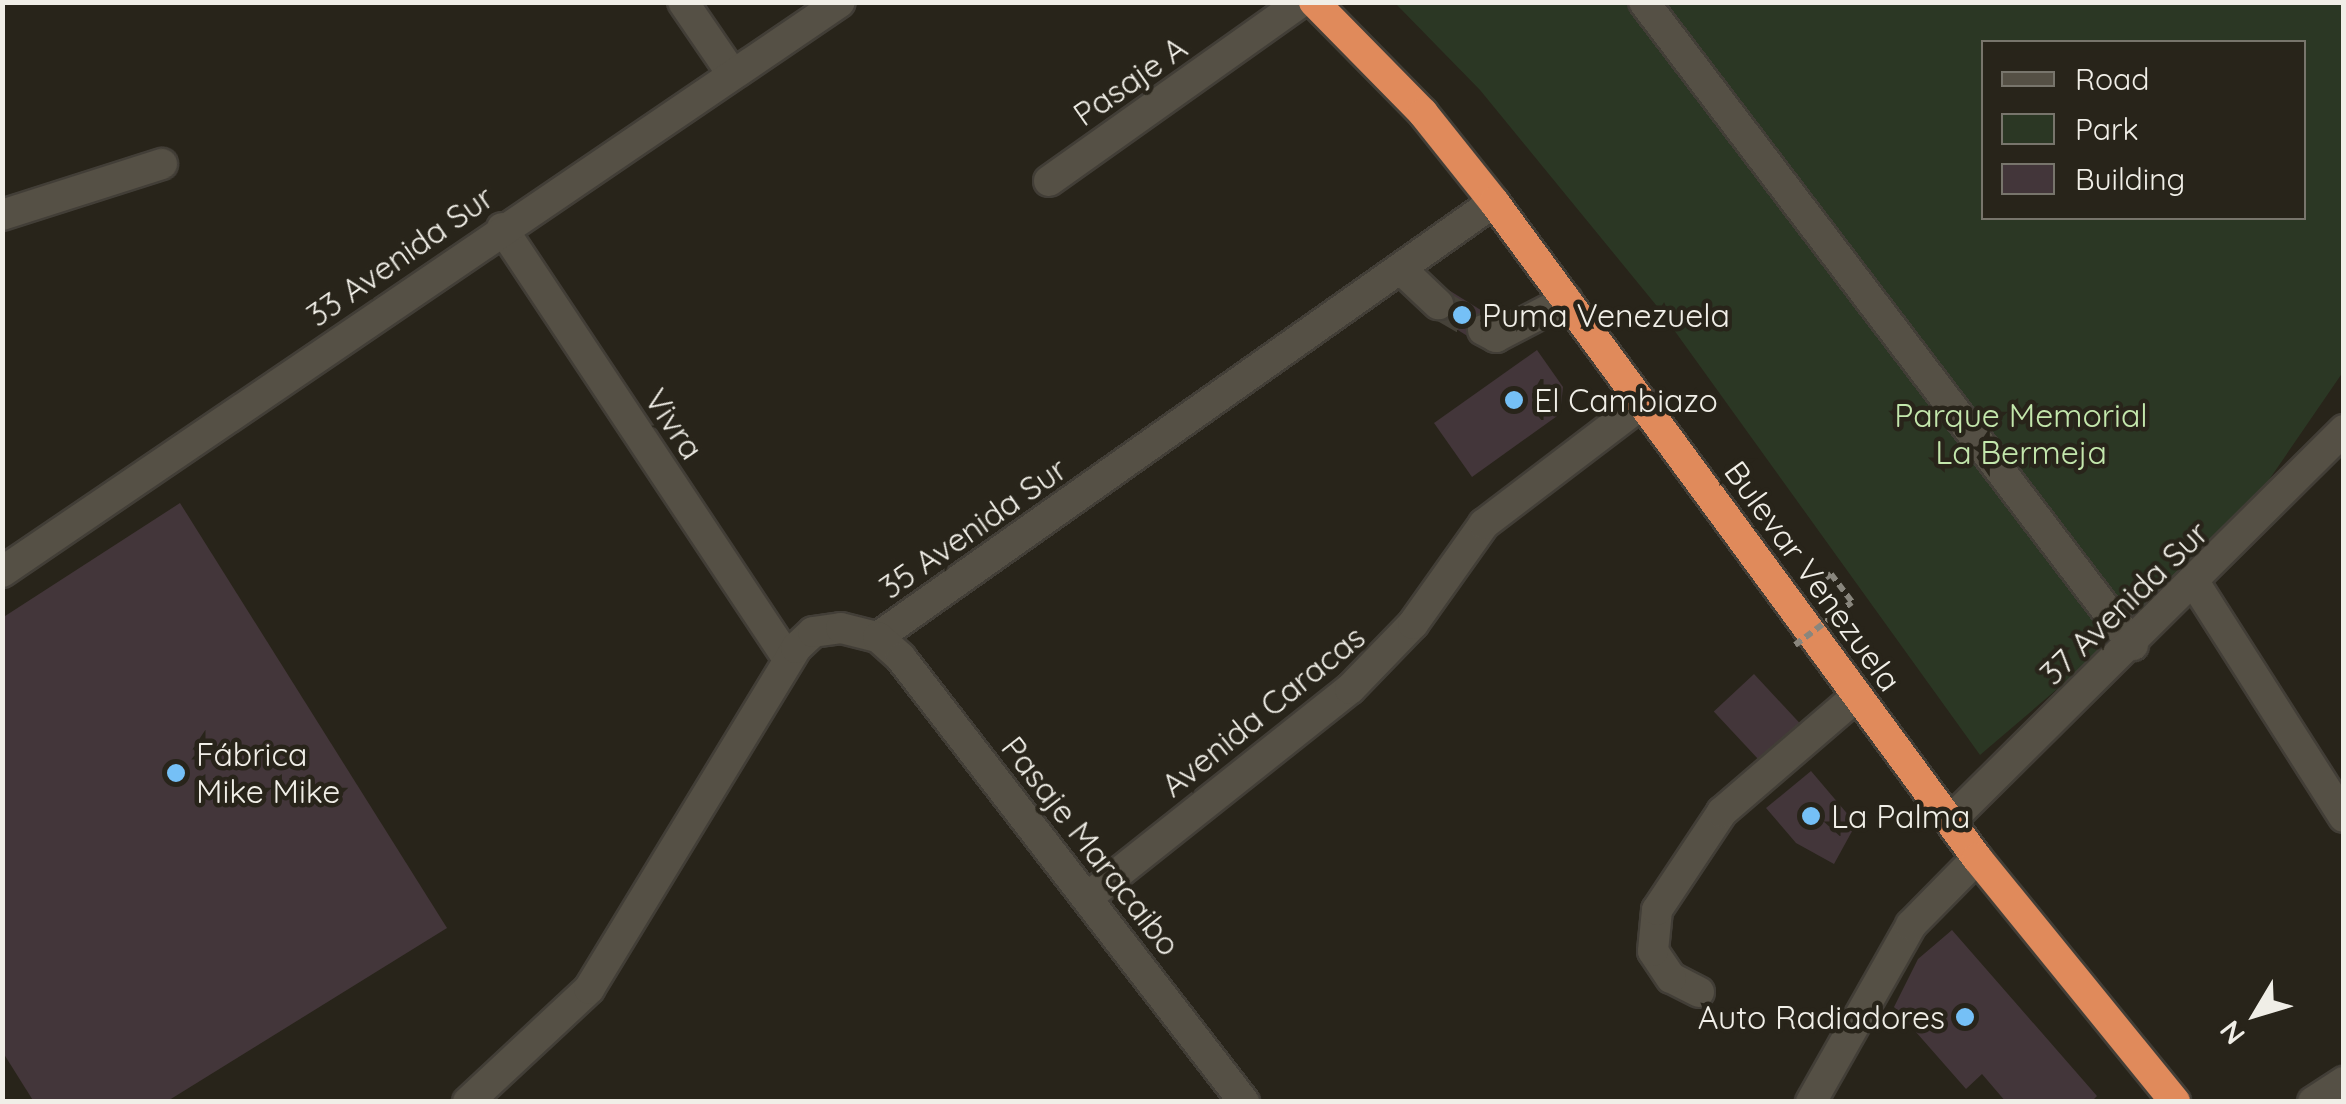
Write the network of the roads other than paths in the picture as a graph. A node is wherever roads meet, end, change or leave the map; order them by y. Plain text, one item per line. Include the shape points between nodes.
1 (683, 2) edge
2 (840, 2) edge
3 (1301, 2) edge
4 (1314, 2) edge
5 (1644, 2) edge
6 (731, 72) junction
7 (162, 164) dead end
8 (1049, 181) dead end
9 (1494, 202) junction
10 (2, 215) edge
11 (502, 228) junction
12 (1402, 270) junction
13 (1567, 300) junction
14 (1438, 304) tunnel mouth
15 (1482, 330) tunnel mouth
16 (1643, 403) junction
17 (2344, 430) edge
18 (2, 572) edge
19 (2196, 585) junction
20 (878, 636) junction
21 (2133, 645) junction
22 (788, 659) junction
23 (1857, 696) junction
24 (2344, 817) edge
25 (1950, 821) junction
26 (1977, 858) junction
27 (1087, 898) junction
28 (1699, 992) dead end
29 (2344, 1082) edge
30 (468, 1102) edge
31 (1244, 1102) edge
32 (1811, 1102) edge
33 (2176, 1102) edge
34 (2313, 1102) edge

1 - 6 street
2 - 6 street, 33 Avenida Sur
3 - 8 street, Pasaje A
4 - 9 highway, Bulevar Venezuela via 1423,113
5 - 21 street
6 - 11 street, 33 Avenida Sur
7 - 10 street
9 - 12 street, 35 Avenida Sur
9 - 13 highway, Bulevar Venezuela
11 - 18 street, 33 Avenida Sur
11 - 22 street, Vivra
12 - 14 street
12 - 20 street, 35 Avenida Sur
13 - 15 street via 1496,337
13 - 16 highway, Bulevar Venezuela
16 - 23 highway, Bulevar Venezuela
16 - 27 street, Avenida Caracas via 1484,524 1404,635 1350,689
17 - 19 street, 37 Avenida Sur
19 - 21 street, 37 Avenida Sur
19 - 24 street
20 - 22 street, 35 Avenida Sur via 822,630
20 - 27 street, Pasaje Maracaibo
21 - 25 street, 37 Avenida Sur
22 - 30 street, 35 Avenida Sur via 589,989
23 - 25 highway, Bulevar Venezuela
23 - 28 street via 1722,812 1657,910 1653,951 1671,978
25 - 26 highway, Bulevar Venezuela
26 - 32 street via 1911,926
26 - 33 highway, Bulevar Venezuela
27 - 31 street, Pasaje Maracaibo
29 - 34 street

